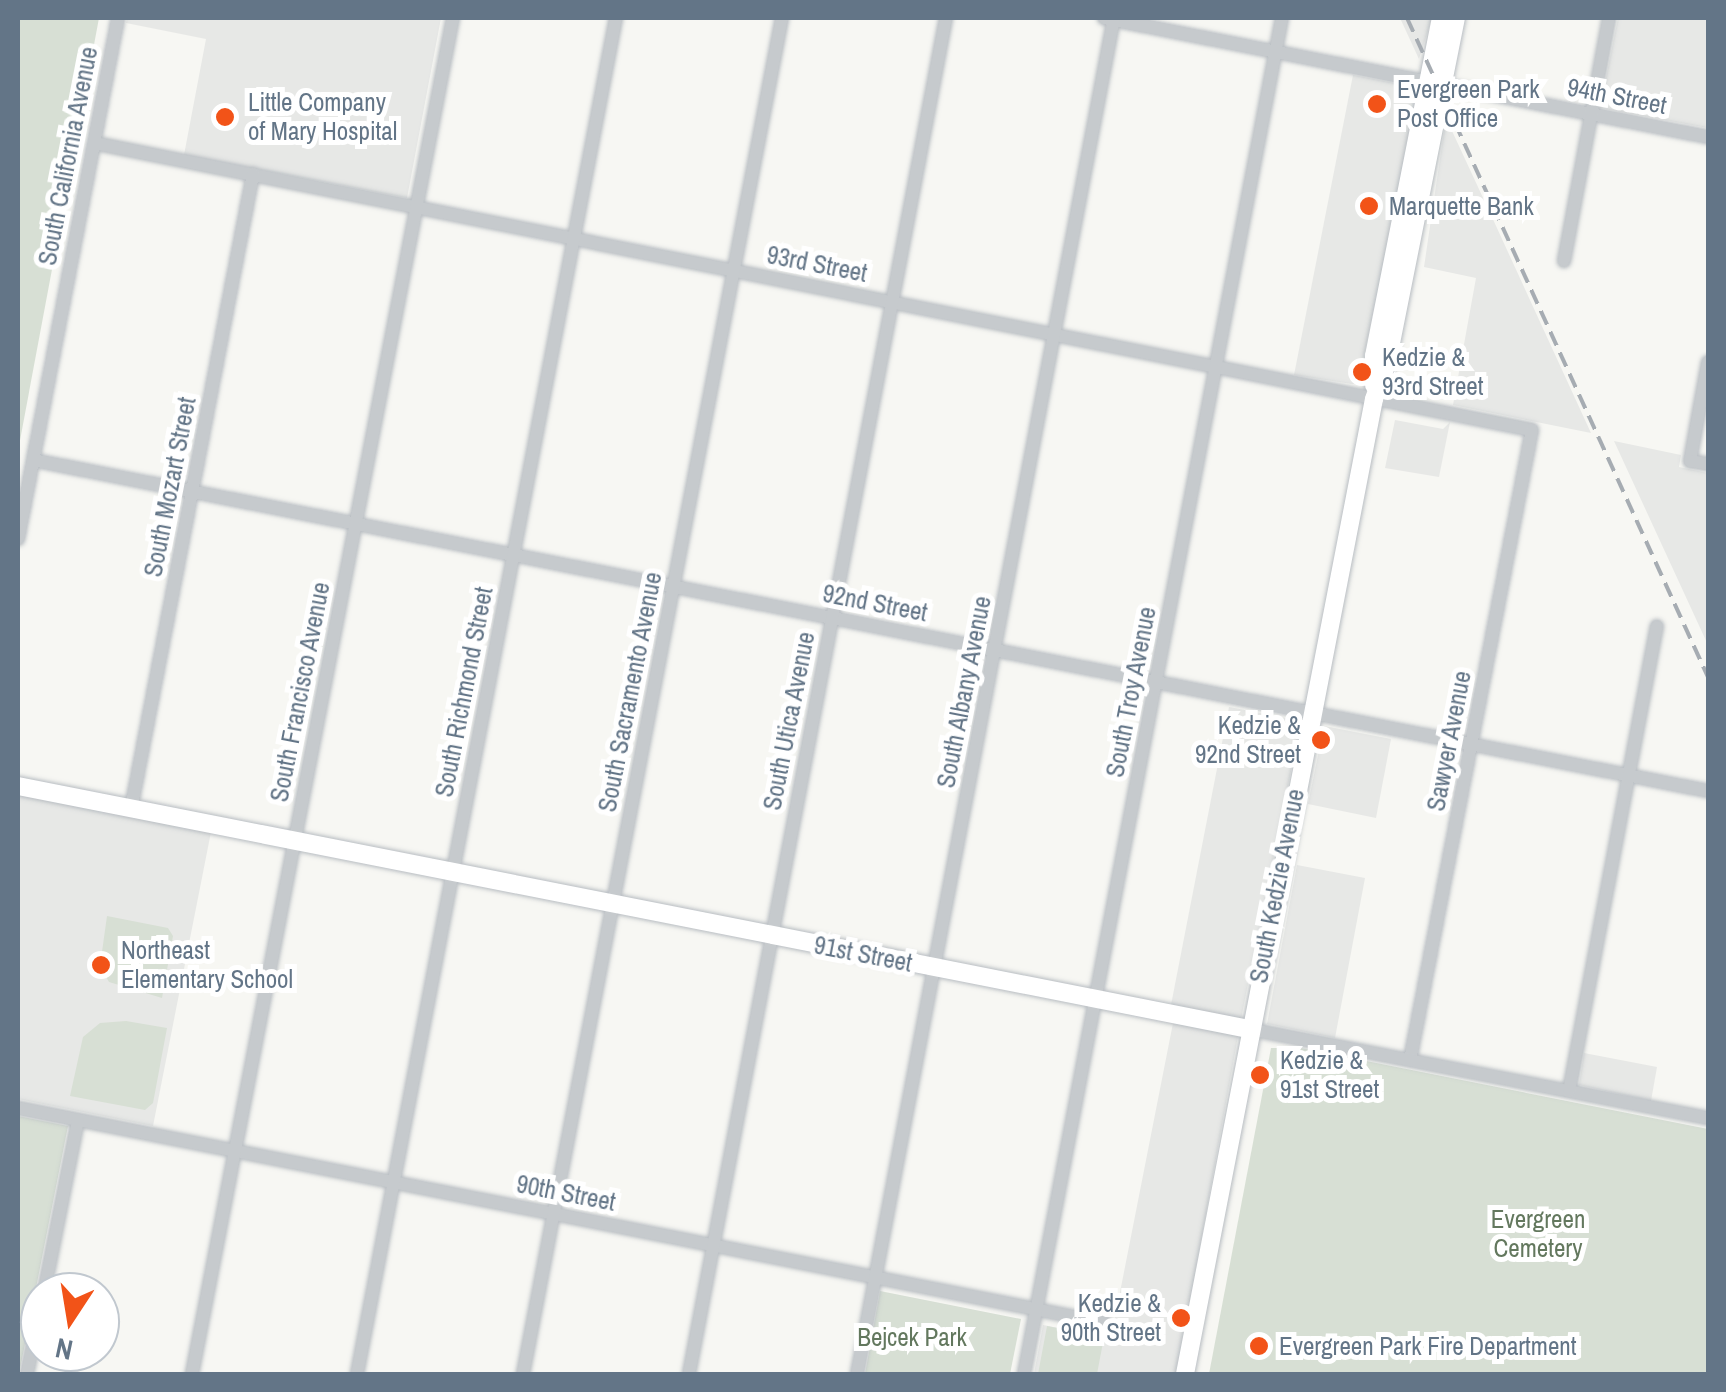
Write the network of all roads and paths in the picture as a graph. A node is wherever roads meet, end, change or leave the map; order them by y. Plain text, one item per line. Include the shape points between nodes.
1 (118, 18) edge
2 (452, 18) edge
3 (616, 18) edge
4 (782, 18) edge
5 (946, 18) edge
6 (1110, 18) edge
7 (1282, 18) edge
8 (1441, 18) edge
9 (1456, 18) edge
10 (1609, 18) edge
11 (1275, 51) junction
12 (1436, 83) junction
13 (1592, 114) junction
14 (1708, 137) edge
15 (94, 143) junction
16 (253, 174) junction
17 (416, 207) junction
18 (574, 239) junction
19 (1564, 261) dead end
20 (734, 270) junction
21 (892, 302) junction
22 (1054, 335) junction
23 (1708, 362) edge
24 (1215, 367) junction
25 (1374, 398) junction
26 (1532, 430) joint
27 (33, 460) junction
28 (1708, 464) edge
29 (192, 491) junction
30 (356, 524) junction
31 (18, 539) edge
32 (513, 555) junction
33 (673, 586) junction
34 (832, 618) junction
35 (1657, 626) dead end
36 (994, 650) junction
37 (1155, 682) junction
38 (1312, 712) junction
39 (1472, 744) junction
40 (1629, 775) junction
41 (18, 786) edge
42 (1708, 791) edge
43 (131, 809) junction
44 (294, 842) junction
45 (452, 874) junction
46 (612, 904) junction
47 (771, 936) junction
48 (934, 968) junction
49 (1095, 999) junction
50 (1249, 1029) junction
51 (1410, 1060) junction
52 (1569, 1091) junction
53 (18, 1108) edge
54 (1708, 1118) edge
55 (78, 1120) junction
56 (235, 1151) junction
57 (394, 1182) junction
58 (553, 1214) junction
59 (713, 1246) junction
60 (48, 1272) edge
61 (876, 1278) junction
62 (1036, 1309) junction
63 (1106, 1322) dead end
64 (192, 1374) edge
65 (357, 1374) edge
66 (523, 1374) edge
67 (688, 1374) edge
68 (857, 1374) edge
69 (1024, 1374) edge
70 (1185, 1374) edge

1 - 15 street, South California Avenue
2 - 17 street, South Francisco Avenue
3 - 18 street, South Richmond Street
4 - 20 street, South Sacramento Avenue
5 - 21 street, South Utica Avenue
6 - 11 street, 94th Street
6 - 22 street, South Albany Avenue
7 - 11 street, South Troy Avenue
8 - 12 main road, South Kedzie Avenue
9 - 12 main road, South Kedzie Avenue
10 - 13 street
11 - 12 street, 94th Street
11 - 24 street, South Troy Avenue
12 - 13 street, 94th Street
12 - 25 main road, South Kedzie Avenue via 1374,356
13 - 14 street, 94th Street
13 - 19 street
15 - 16 street, 93rd Street
15 - 27 street, South California Avenue
16 - 17 street, 93rd Street
16 - 29 street, South Mozart Street
17 - 18 street, 93rd Street
17 - 30 street, South Francisco Avenue
18 - 20 street, 93rd Street
18 - 32 street, South Richmond Street
20 - 21 street, 93rd Street
20 - 33 street, South Sacramento Avenue
21 - 22 street, 93rd Street
21 - 34 street, South Utica Avenue
22 - 24 street, 93rd Street
22 - 36 street, South Albany Avenue
23 - 28 street via 1690,460
24 - 25 street, 93rd Street
24 - 37 street, South Troy Avenue
25 - 26 street, 93rd Street
25 - 38 main road, South Kedzie Avenue
26 - 39 street, Sawyer Avenue
27 - 29 street, 92nd Street
27 - 31 street, South California Avenue
29 - 30 street, 92nd Street
29 - 43 street, South Mozart Street
30 - 32 street, 92nd Street
30 - 44 street, South Francisco Avenue
32 - 33 street, 92nd Street
32 - 45 street, South Richmond Street
33 - 34 street, 92nd Street
33 - 46 street, South Sacramento Avenue
34 - 36 street, 92nd Street
34 - 47 street, South Utica Avenue
35 - 40 street
36 - 37 street, 92nd Street
36 - 48 street, South Albany Avenue
37 - 38 street, 92nd Street
37 - 49 street, South Troy Avenue
38 - 39 street, 92nd Street
38 - 50 main road, South Kedzie Avenue
39 - 40 street, 92nd Street
39 - 51 street, Sawyer Avenue
40 - 42 street, 92nd Street
40 - 52 street
41 - 43 main road, 91st Street
43 - 44 main road, 91st Street
44 - 45 main road, 91st Street
44 - 56 street, South Francisco Avenue
45 - 46 main road, 91st Street
45 - 57 street, South Richmond Street
46 - 47 main road, 91st Street
46 - 58 street, South Sacramento Avenue
47 - 48 main road, 91st Street
47 - 59 street, South Utica Avenue
48 - 49 main road, 91st Street
48 - 61 street, South Albany Avenue
49 - 50 main road, 91st Street
49 - 62 street, South Troy Avenue
50 - 51 street, 91st Street
50 - 70 main road, South Kedzie Avenue
51 - 52 street, 91st Street
52 - 54 street, 91st Street
53 - 55 street, 90th Street
55 - 56 street, 90th Street
55 - 60 street
56 - 57 street, 90th Street
56 - 64 street, South Francisco Avenue
57 - 58 street, 90th Street
57 - 65 street, South Richmond Street
58 - 59 street, 90th Street
58 - 66 street, South Sacramento Avenue
59 - 61 street, 90th Street
59 - 67 street, South Utica Avenue
61 - 62 street, 90th Street
61 - 68 street, South Albany Avenue
62 - 63 street, 90th Street
62 - 69 street, South Troy Avenue

